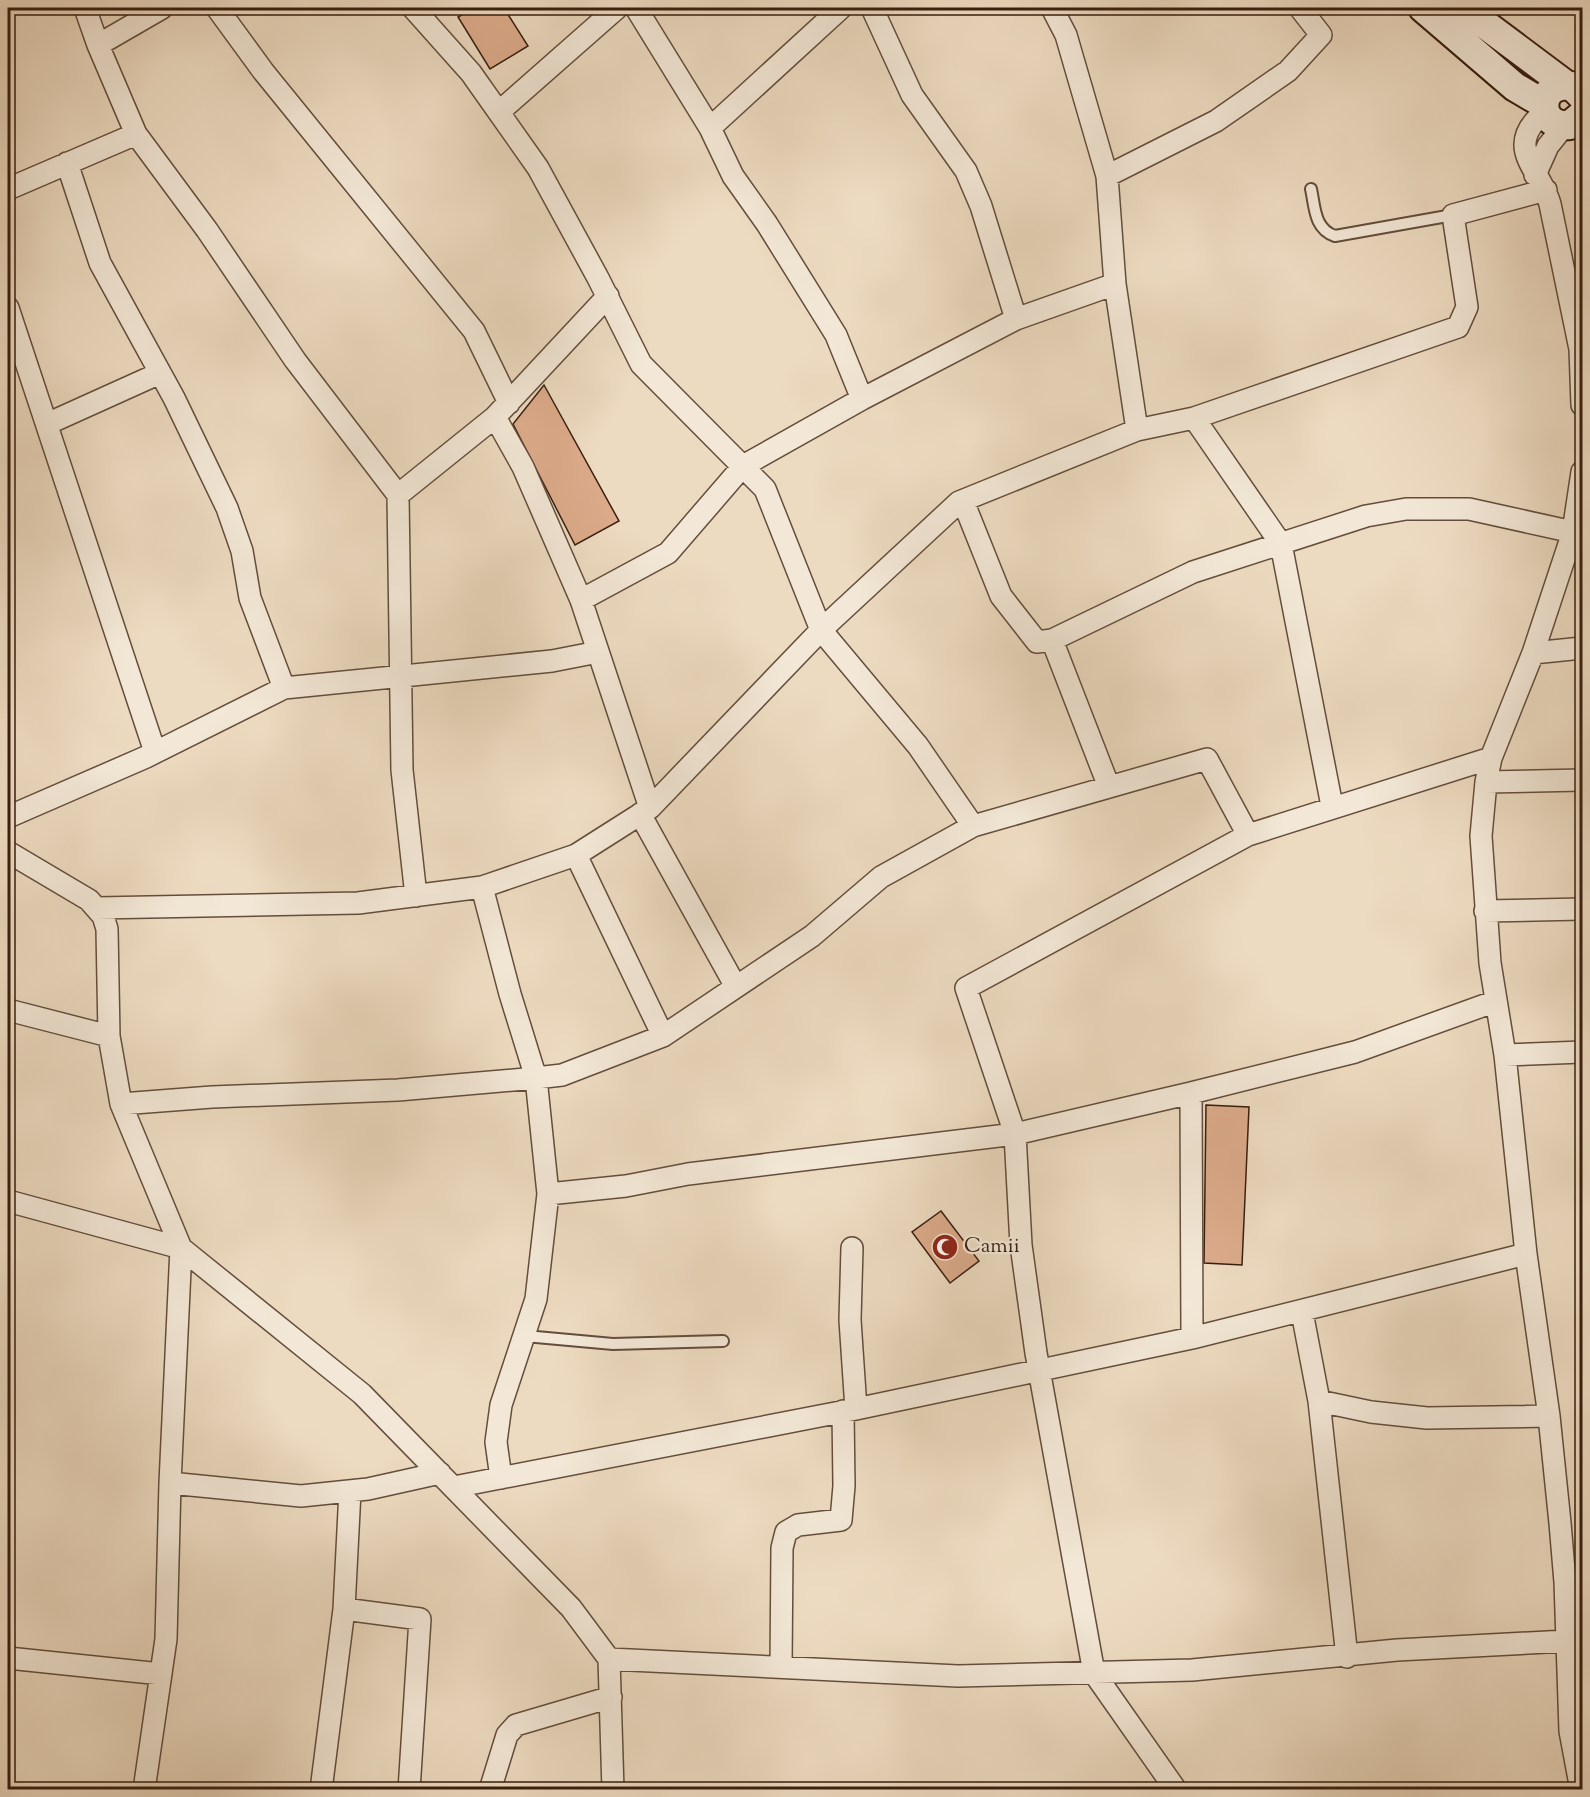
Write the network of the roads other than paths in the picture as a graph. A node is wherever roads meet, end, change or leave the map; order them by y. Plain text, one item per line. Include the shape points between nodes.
1 (85, 8) edge
2 (162, 8) edge
3 (217, 8) edge
4 (413, 8) edge
5 (617, 8) edge
6 (636, 8) edge
7 (841, 8) edge
8 (872, 8) edge
9 (1052, 8) edge
10 (1300, 8) edge
11 (1423, 8) edge
12 (1463, 8) edge
13 (98, 45) junction
14 (1576, 85) edge
15 (499, 112) junction
16 (1565, 119) edge
17 (710, 128) junction
18 (136, 134) junction
19 (67, 163) junction
20 (1107, 176) junction
21 (1540, 182) junction
22 (8, 189) edge
23 (1311, 189) dead end
24 (1453, 215) junction
25 (1115, 284) junction
26 (608, 297) junction
27 (8, 308) edge
28 (1016, 319) junction
29 (160, 373) junction
30 (862, 399) junction
31 (1582, 405) edge
32 (502, 410) junction
33 (1194, 418) junction
34 (47, 424) junction
35 (1137, 430) junction
36 (743, 465) junction
37 (1582, 472) edge
38 (398, 495) junction
39 (963, 501) junction
40 (1573, 532) junction
41 (1281, 544) junction
42 (581, 600) junction
43 (820, 630) junction
44 (1052, 640) junction
45 (1582, 648) edge
46 (598, 652) junction
47 (1533, 653) junction
48 (401, 675) junction
49 (284, 688) junction
50 (155, 752) junction
51 (1491, 758) junction
52 (1582, 780) edge
53 (1486, 782) junction
54 (1109, 787) junction
55 (1332, 806) junction
56 (645, 811) junction
57 (8, 817) edge
58 (973, 826) junction
59 (1248, 835) junction
60 (8, 852) edge
61 (576, 855) junction
62 (482, 887) junction
63 (416, 896) junction
64 (97, 908) junction
65 (1582, 909) edge
66 (1485, 912) junction
67 (735, 987) junction
68 (1496, 1001) junction
69 (8, 1010) edge
70 (109, 1036) junction
71 (663, 1036) junction
72 (1582, 1052) edge
73 (1505, 1055) junction
74 (536, 1078) junction
75 (1191, 1093) junction
76 (120, 1104) junction
77 (1015, 1134) junction
78 (548, 1194) junction
79 (8, 1201) edge
80 (181, 1248) junction
81 (852, 1248) dead end
82 (1526, 1254) junction
83 (1302, 1312) junction
84 (525, 1336) junction
85 (1192, 1338) junction
86 (723, 1341) dead end
87 (1038, 1368) junction
88 (1318, 1401) junction
89 (850, 1410) junction
90 (1549, 1416) junction
91 (501, 1478) junction
92 (447, 1480) junction
93 (170, 1483) junction
94 (350, 1491) junction
95 (344, 1609) junction
96 (1566, 1641) junction
97 (1347, 1657) junction
98 (8, 1658) edge
99 (609, 1659) junction
100 (781, 1667) junction
101 (1094, 1672) junction
102 (161, 1674) junction
103 (611, 1697) junction
104 (144, 1790) edge
105 (321, 1790) edge
106 (409, 1790) edge
107 (490, 1790) edge
108 (613, 1790) edge
109 (1176, 1790) edge
110 (1581, 1790) edge

1 - 13 street
2 - 13 street
3 - 32 street via 263,71 474,331
4 - 15 street via 471,72
5 - 15 street
6 - 17 street
7 - 17 street
8 - 28 street via 912,94 966,171 981,206
9 - 20 street via 1066,34
10 - 20 street via 1321,35 1288,71 1216,120
11 - 16 street via 1506,80
12 - 14 street
13 - 18 street
14 - 16 street via 1549,92
15 - 26 street via 538,168
16 - 21 street via 1530,127 1527,162
17 - 30 street via 733,176 836,335
18 - 19 street
18 - 38 street via 207,230 294,360
19 - 22 street
19 - 29 street via 100,263
20 - 25 street
21 - 24 street
21 - 31 street via 1580,349
23 - 24 lane via 1318,224 1335,236
24 - 33 street via 1467,307 1458,327
25 - 28 street
25 - 35 street
26 - 32 street
26 - 36 street via 641,364
27 - 34 street
28 - 30 street
29 - 34 street
29 - 49 street via 227,508 242,551 250,598
30 - 36 street
32 - 38 street
32 - 42 street
33 - 35 street
33 - 41 street
34 - 50 street
35 - 39 street
36 - 42 street via 668,553
36 - 43 street via 765,489
37 - 40 street
38 - 48 street
39 - 43 street
39 - 44 street via 1001,596 1037,642
40 - 41 street via 1469,509 1427,507 1366,516
40 - 47 street
41 - 44 street via 1193,572
41 - 55 street
42 - 46 street
43 - 56 street
43 - 58 street via 918,746
44 - 54 street
45 - 47 street
46 - 48 street via 552,661
46 - 56 street
47 - 51 street
48 - 49 street
48 - 63 street via 402,770
49 - 50 street
50 - 57 street
51 - 53 street
51 - 55 street
52 - 53 street
53 - 66 street via 1481,836
54 - 58 street
54 - 59 street via 1208,759
55 - 59 street
56 - 61 street
56 - 67 street
58 - 67 street via 881,877 812,936
59 - 77 street via 966,988
60 - 64 street
61 - 62 street
61 - 71 street
62 - 63 street
62 - 74 street
63 - 64 street via 358,903
64 - 70 street via 107,929
65 - 66 street
66 - 68 street
67 - 71 street
68 - 73 street
68 - 75 street via 1355,1052
69 - 70 street
70 - 76 street
71 - 74 street via 562,1075
72 - 73 street
73 - 82 street
74 - 76 street via 398,1090 212,1096
74 - 78 street
75 - 77 street
75 - 85 street
76 - 80 street
77 - 78 street
77 - 87 street via 1021,1245
78 - 84 street via 536,1299
79 - 80 street
80 - 92 street via 362,1394
80 - 93 street
81 - 89 street
82 - 83 street
82 - 90 street
83 - 85 street
83 - 88 street
84 - 86 lane via 613,1344
84 - 91 street via 501,1405 496,1442
85 - 87 street
87 - 89 street
87 - 101 street
88 - 90 street via 1427,1418
88 - 97 street
89 - 91 street
89 - 100 street via 841,1520 798,1525 786,1532
90 - 96 street via 1565,1582
91 - 92 street
92 - 94 street
92 - 99 street via 571,1608
93 - 94 street via 301,1496
93 - 102 street via 166,1639
94 - 95 street
95 - 105 street
95 - 106 street via 420,1619
96 - 97 street via 1396,1650
96 - 110 street via 1570,1731
97 - 101 street via 1192,1670
98 - 102 street
99 - 100 street
99 - 103 street
100 - 101 street via 958,1676
101 - 109 street
102 - 104 street
103 - 107 street via 516,1725 507,1735
103 - 108 street

